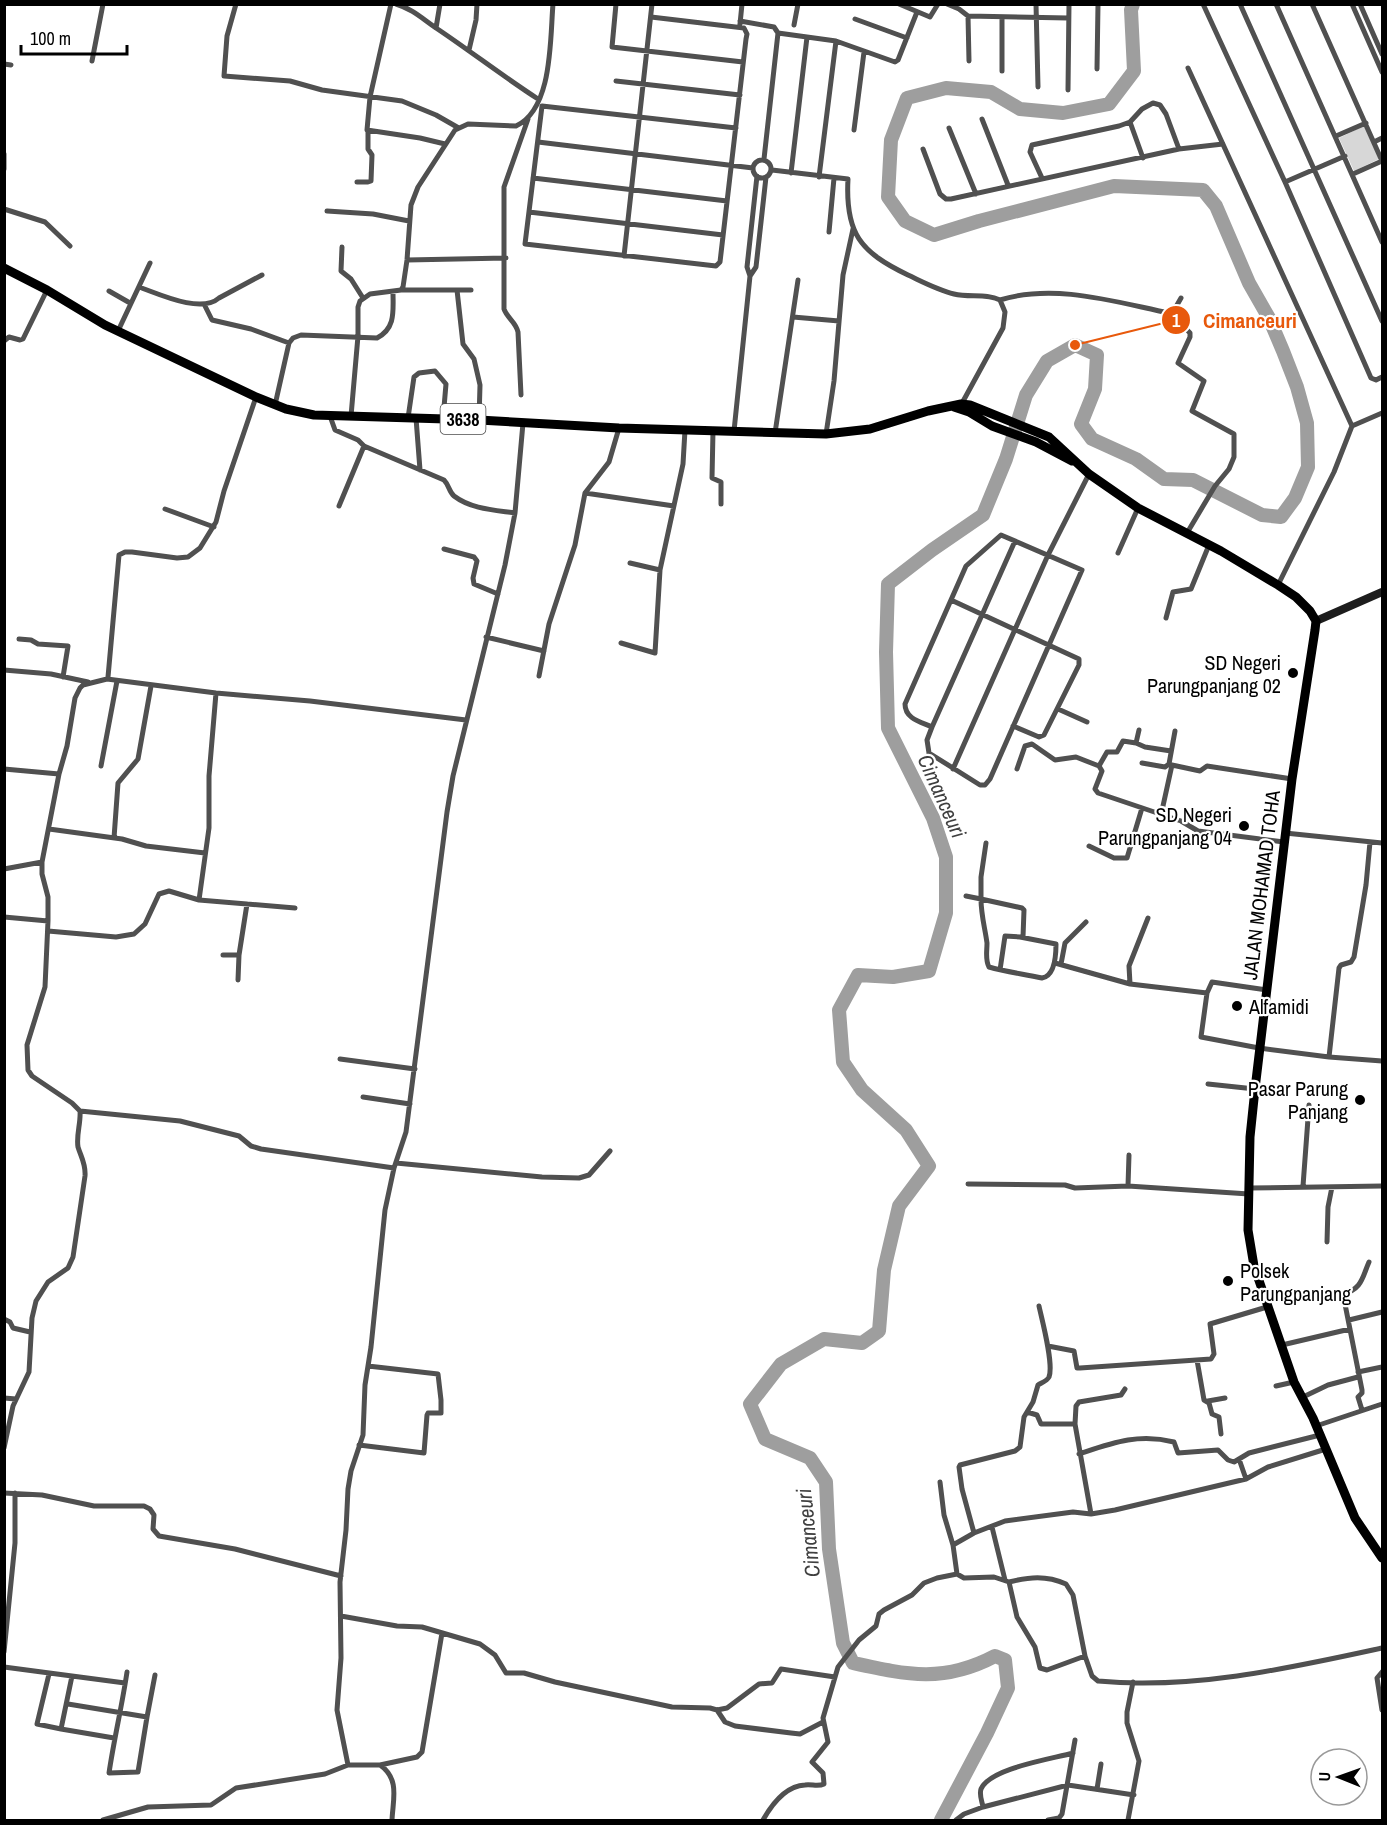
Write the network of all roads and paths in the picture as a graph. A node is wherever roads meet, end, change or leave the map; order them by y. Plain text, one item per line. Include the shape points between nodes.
1 (103, 4) edge
2 (236, 4) edge
3 (391, 4) edge
4 (396, 4) edge
5 (440, 4) edge
6 (477, 4) edge
7 (553, 4) edge
8 (616, 4) edge
9 (652, 4) edge
10 (742, 4) edge
11 (798, 4) edge
12 (899, 4) edge
13 (938, 4) edge
14 (947, 4) edge
15 (964, 4) edge
16 (1036, 4) edge
17 (1069, 4) edge
18 (1098, 4) edge
19 (1203, 4) edge
20 (1240, 4) edge
21 (1276, 4) edge
22 (1311, 4) edge
23 (1352, 4) edge
24 (1360, 4) edge
25 (959, 9) junction
26 (917, 12) junction
27 (969, 16) junction
28 (651, 17) junction
29 (1002, 17) junction
30 (1036, 17) junction
31 (855, 18) dead end
32 (1068, 18) junction
33 (739, 25) junction
34 (794, 25) dead end
35 (436, 28) junction
36 (778, 33) junction
37 (807, 37) junction
38 (907, 38) junction
39 (836, 41) junction
40 (470, 50) junction
41 (1382, 50) edge
42 (647, 51) junction
43 (864, 52) junction
44 (1374, 53) junction
45 (92, 61) dead end
46 (969, 61) dead end
47 (744, 62) junction
48 (1188, 68) dead end
49 (1097, 69) dead end
50 (1002, 71) dead end
51 (1383, 72) edge
52 (616, 81) dead end
53 (643, 84) junction
54 (1038, 87) dead end
55 (1068, 90) dead end
56 (740, 95) junction
57 (370, 97) junction
58 (538, 99) junction
59 (640, 117) junction
60 (529, 118) junction
61 (982, 119) dead end
62 (1130, 122) junction
63 (1366, 123) junction
64 (458, 128) junction
65 (736, 128) junction
66 (949, 128) dead end
67 (854, 130) dead end
68 (368, 131) junction
69 (1336, 136) junction
70 (1383, 138) edge
71 (538, 142) junction
72 (1374, 142) junction
73 (445, 144) junction
74 (1223, 144) junction
75 (923, 149) dead end
76 (1179, 149) junction
77 (4, 154) edge
78 (635, 154) junction
79 (1345, 156) junction
80 (1143, 158) junction
81 (764, 159) junction
82 (1383, 161) edge
83 (731, 165) junction
84 (753, 168) junction
85 (4, 169) edge
86 (771, 170) junction
87 (1313, 170) junction
88 (791, 173) junction
89 (1353, 174) junction
90 (757, 176) junction
91 (766, 177) junction
92 (819, 177) junction
93 (533, 178) junction
94 (834, 178) junction
95 (1042, 178) junction
96 (357, 182) dead end
97 (1285, 182) junction
98 (1008, 185) junction
99 (632, 189) junction
100 (976, 194) junction
101 (727, 201) junction
102 (4, 209) edge
103 (327, 211) dead end
104 (529, 212) junction
105 (409, 221) junction
106 (628, 223) junction
107 (853, 229) junction
108 (829, 232) dead end
109 (723, 235) junction
110 (1383, 242) edge
111 (70, 246) dead end
112 (342, 247) dead end
113 (624, 256) junction
114 (506, 258) junction
115 (407, 260) junction
116 (150, 263) dead end
117 (4, 268) edge
118 (262, 275) dead end
119 (750, 276) junction
120 (798, 280) dead end
121 (139, 287) junction
122 (47, 290) junction
123 (401, 290) junction
124 (458, 290) junction
125 (471, 290) dead end
126 (109, 291) dead end
127 (393, 292) junction
128 (363, 298) junction
129 (1181, 298) dead end
130 (1000, 300) junction
131 (130, 303) junction
132 (204, 304) junction
133 (1171, 313) junction
134 (793, 317) junction
135 (839, 321) junction
136 (1383, 321) edge
137 (118, 331) junction
138 (358, 336) junction
139 (4, 341) edge
140 (289, 344) junction
141 (1383, 377) edge
142 (521, 395) dead end
143 (256, 397) junction
144 (275, 405) junction
145 (958, 406) junction
146 (1383, 413) edge
147 (330, 416) junction
148 (351, 416) junction
149 (412, 418) junction
150 (443, 419) junction
151 (478, 420) junction
152 (994, 421) junction
153 (523, 423) junction
154 (1352, 426) junction
155 (619, 428) junction
156 (685, 430) junction
157 (712, 431) junction
158 (734, 431) junction
159 (775, 433) junction
160 (826, 434) junction
161 (364, 446) junction
162 (1076, 463) junction
163 (420, 470) junction
164 (1089, 474) junction
165 (585, 493) junction
166 (721, 504) dead end
167 (339, 506) dead end
168 (674, 506) junction
169 (1138, 508) junction
170 (165, 509) dead end
171 (515, 513) junction
172 (214, 527) junction
173 (1187, 533) junction
174 (1015, 541) junction
175 (1209, 545) junction
176 (444, 549) dead end
177 (1118, 553) dead end
178 (1048, 555) junction
179 (630, 563) dead end
180 (660, 570) junction
181 (1278, 585) junction
182 (1383, 592) edge
183 (498, 594) junction
184 (951, 600) junction
185 (983, 614) junction
186 (1166, 618) dead end
187 (1316, 621) junction
188 (1015, 628) junction
189 (486, 637) junction
190 (19, 639) dead end
191 (621, 643) dead end
192 (1049, 644) junction
193 (544, 651) junction
194 (4, 670) edge
195 (539, 676) dead end
196 (63, 677) junction
197 (107, 679) junction
198 (117, 681) junction
199 (88, 682) junction
200 (151, 686) junction
201 (216, 693) junction
202 (1058, 709) junction
203 (466, 720) junction
204 (1087, 722) dead end
205 (1013, 726) junction
206 (932, 728) junction
207 (1139, 730) dead end
208 (1174, 731) dead end
209 (1136, 743) junction
210 (1171, 751) junction
211 (1142, 763) dead end
212 (1171, 764) junction
213 (101, 766) dead end
214 (1099, 766) junction
215 (4, 769) edge
216 (953, 769) junction
217 (1017, 769) dead end
218 (58, 774) junction
219 (1292, 779) junction
220 (1142, 808) junction
221 (1161, 815) junction
222 (49, 830) junction
223 (1284, 837) junction
224 (114, 838) junction
225 (1370, 842) junction
226 (986, 843) dead end
227 (1383, 843) edge
228 (1089, 846) dead end
229 (206, 853) junction
230 (42, 862) junction
231 (4, 869) edge
232 (966, 896) dead end
233 (981, 899) junction
234 (199, 900) junction
235 (247, 904) junction
236 (295, 908) dead end
237 (4, 917) edge
238 (1148, 918) dead end
239 (48, 921) junction
240 (1086, 922) dead end
241 (48, 931) junction
242 (1023, 937) junction
243 (223, 955) dead end
244 (239, 956) junction
245 (1058, 964) junction
246 (1000, 970) junction
247 (238, 980) dead end
248 (1130, 984) junction
249 (1267, 990) junction
250 (1207, 993) junction
251 (1259, 1048) junction
252 (1329, 1057) junction
253 (340, 1059) dead end
254 (1383, 1060) edge
255 (415, 1069) junction
256 (1208, 1084) dead end
257 (1254, 1089) junction
258 (363, 1097) dead end
259 (410, 1104) junction
260 (1309, 1105) dead end
261 (80, 1111) junction
262 (610, 1151) dead end
263 (1129, 1155) dead end
264 (395, 1166) junction
265 (968, 1184) dead end
266 (1128, 1186) junction
267 (1303, 1186) junction
268 (1383, 1186) edge
269 (1332, 1187) junction
270 (1249, 1191) junction
271 (1327, 1242) dead end
272 (1369, 1262) dead end
273 (1039, 1306) dead end
274 (1267, 1307) junction
275 (1383, 1312) edge
276 (4, 1319) edge
277 (1349, 1320) junction
278 (1350, 1329) junction
279 (30, 1332) junction
280 (1282, 1345) junction
281 (1048, 1346) junction
282 (1197, 1360) junction
283 (368, 1366) junction
284 (1383, 1367) edge
285 (1358, 1374) junction
286 (1294, 1382) junction
287 (1276, 1386) dead end
288 (1125, 1389) dead end
289 (1303, 1396) junction
290 (4, 1398) edge
291 (1225, 1398) dead end
292 (16, 1399) junction
293 (1208, 1401) junction
294 (1383, 1404) edge
295 (1362, 1410) junction
296 (1027, 1412) junction
297 (1075, 1424) junction
298 (1318, 1430) junction
299 (1221, 1434) dead end
300 (359, 1445) junction
301 (4, 1448) edge
302 (1326, 1449) junction
303 (1079, 1454) junction
304 (1239, 1460) junction
305 (1246, 1479) junction
306 (940, 1482) dead end
307 (4, 1493) edge
308 (15, 1493) junction
309 (1091, 1514) junction
310 (992, 1527) junction
311 (974, 1533) junction
312 (953, 1545) junction
313 (1383, 1558) edge
314 (957, 1574) junction
315 (341, 1576) junction
316 (1007, 1581) junction
317 (4, 1586) edge
318 (11, 1588) junction
319 (341, 1616) junction
320 (442, 1633) junction
321 (1383, 1648) edge
322 (4, 1652) edge
323 (1085, 1656) junction
324 (4, 1667) edge
325 (127, 1672) dead end
326 (1383, 1672) edge
327 (49, 1674) junction
328 (72, 1676) junction
329 (155, 1676) dead end
330 (835, 1677) junction
331 (1133, 1682) junction
332 (125, 1683) junction
333 (68, 1704) junction
334 (717, 1710) junction
335 (1383, 1710) edge
336 (119, 1711) junction
337 (147, 1717) junction
338 (823, 1722) junction
339 (37, 1724) junction
340 (61, 1729) junction
341 (35, 1733) dead end
342 (114, 1738) junction
343 (1075, 1740) dead end
344 (1073, 1753) junction
345 (1101, 1764) dead end
346 (348, 1765) junction
347 (380, 1765) junction
348 (1068, 1785) junction
349 (1097, 1789) junction
350 (1134, 1795) junction
351 (983, 1807) junction
352 (102, 1821) edge
353 (392, 1821) edge
354 (763, 1821) edge
355 (956, 1821) edge
356 (1048, 1821) edge
357 (1128, 1821) edge

1 - 45 street
2 - 57 street via 227,36 224,76 290,81
3 - 57 street
4 - 35 street
5 - 35 street
6 - 40 street
7 - 58 street via 549,69
8 - 42 street via 612,47
9 - 28 street
10 - 33 street
11 - 34 street
12 - 26 street
13 - 26 street via 930,17
14 - 25 street
15 - 25 street
16 - 30 street
17 - 32 street
18 - 49 street
19 - 97 street
20 - 87 street
21 - 69 street
22 - 63 street
23 - 44 street
24 - 41 street
25 - 27 street
26 - 38 street
27 - 29 street
27 - 46 street
28 - 33 street
28 - 42 street
29 - 30 street
29 - 50 street
30 - 32 street
30 - 54 street
31 - 38 street
32 - 55 street
33 - 36 street via 774,27
33 - 47 street via 747,34
35 - 40 street
36 - 37 street
36 - 81 street
37 - 39 street
37 - 88 street
38 - 43 street via 895,62
39 - 43 street
39 - 92 street
40 - 58 street
41 - 44 street
42 - 47 street
42 - 53 street
43 - 67 street
44 - 51 street
47 - 56 street
48 - 74 street
52 - 53 street
53 - 56 street
53 - 59 street
56 - 65 street
57 - 64 street via 409,104
57 - 68 street
58 - 60 street
59 - 65 street
59 - 71 street via 542,106
59 - 78 street
60 - 64 street via 510,127 468,124
60 - 114 street via 504,187
61 - 98 street
62 - 76 street via 1146,106 1160,105
62 - 80 street
62 - 95 street via 1032,145 1030,152
63 - 69 street
63 - 72 street
64 - 73 street
65 - 83 street
66 - 100 street
68 - 73 street
68 - 96 street via 371,182
69 - 79 street
70 - 72 street
71 - 78 street
71 - 93 street
72 - 82 street
73 - 105 street via 418,187
74 - 76 street
74 - 154 street
75 - 100 street via 942,197
76 - 80 street
77 - 85 street
78 - 83 street
78 - 99 street
79 - 87 street
79 - 89 street
80 - 95 street
81 - 84 street via 758,160
81 - 86 street
82 - 89 street
83 - 84 street
83 - 101 street
84 - 90 street
86 - 88 street
86 - 91 street
87 - 97 street
87 - 136 street
88 - 92 street
89 - 110 street
90 - 91 street
90 - 119 street via 747,267
91 - 119 street via 756,267
92 - 94 street
93 - 99 street
93 - 104 street
94 - 107 street via 848,179 846,203
94 - 108 street
95 - 98 street
97 - 141 street via 1371,378
98 - 100 street
99 - 101 street
99 - 106 street
101 - 109 street
102 - 111 street via 45,222
103 - 105 street
104 - 106 street
104 - 113 street via 525,244
105 - 115 street
106 - 109 street
106 - 113 street
107 - 130 street via 868,251 931,286 957,295
107 - 135 street
109 - 113 street via 720,262 716,266
112 - 128 street via 341,271
114 - 115 street
114 - 142 street via 504,309 518,333
115 - 123 street
116 - 121 street
117 - 122 main road, 3638
118 - 132 street via 214,303
119 - 158 street
120 - 134 street
121 - 131 street
121 - 132 street via 176,301
122 - 137 main road, 3638
122 - 139 street via 23,339 9,337
123 - 124 street
123 - 127 street
124 - 125 street
124 - 151 street via 463,344 474,359 480,385
126 - 131 street
127 - 128 street
127 - 138 street via 390,327 377,338
128 - 138 street via 358,307
129 - 133 street
130 - 133 street via 1053,294 1100,298
130 - 145 street via 1005,312 1003,328
131 - 137 street
132 - 140 street via 212,320 251,328
133 - 173 street via 1190,333 1178,363 1204,381 1192,411 1234,434 1234,457 1229,469
134 - 135 street
134 - 159 street
135 - 160 street
137 - 143 main road, 3638
138 - 140 street via 301,335
138 - 148 street
140 - 144 street
143 - 144 main road, 3638
143 - 172 street
144 - 147 main road, 3638
145 - 152 main road, 3638 via 978,407
145 - 160 main road, 3638 via 870,429
146 - 154 street
147 - 148 main road, 3638
147 - 161 street via 335,430
148 - 149 main road, 3638
149 - 150 main road, 3638
149 - 150 street via 414,377 435,371 446,384
149 - 163 street
150 - 151 main road, 3638
151 - 153 main road, 3638
152 - 162 main road, 3638
152 - 162 main road, 3638 via 1017,423 1039,432 1059,444
153 - 155 main road, 3638
153 - 171 street
154 - 181 street via 1334,472
155 - 156 main road, 3638
155 - 165 street via 609,462
156 - 157 main road, 3638
156 - 168 street
157 - 158 main road, 3638
157 - 166 street via 712,478 721,482
158 - 159 main road, 3638
159 - 160 main road, 3638
161 - 163 street
161 - 167 street
162 - 164 main road
163 - 171 street via 444,480 451,494 470,505
164 - 169 main road
164 - 178 street
165 - 168 street
165 - 193 street
168 - 180 street
169 - 173 main road
169 - 177 street
170 - 172 street
171 - 183 street
172 - 197 street via 200,548 188,557 132,552 119,555
173 - 175 main road
174 - 178 street
174 - 184 street via 1001,535 966,566
174 - 185 street
175 - 181 main road
175 - 186 street via 1191,589 1173,592
176 - 183 street via 475,558 474,584
178 - 188 street
178 - 192 street via 1082,570
179 - 180 street
180 - 191 street via 656,653
181 - 187 main road via 1302,603
182 - 187 street
183 - 189 street
184 - 185 street
184 - 206 street via 905,704 908,715
185 - 188 street
185 - 206 street
187 - 219 main road, JALAN MOHAMAD TOHA
188 - 192 street
188 - 216 street
189 - 193 street
189 - 203 street
190 - 196 street via 68,646
192 - 202 street via 1079,658
192 - 205 street
193 - 195 street
194 - 196 street
196 - 199 street
197 - 198 street
197 - 199 street
198 - 200 street
198 - 213 street
199 - 218 street via 75,698
200 - 201 street
200 - 224 street via 138,759 118,783
201 - 203 street
201 - 229 street
202 - 204 street
202 - 205 street via 1044,735 1039,737
203 - 255 street via 447,812
205 - 216 street via 985,784 980,785
206 - 216 street via 927,740 929,753
207 - 209 street
208 - 210 street
209 - 210 street
209 - 214 street via 1123,741 1116,752 1107,752
210 - 212 street
211 - 212 street via 1165,767
212 - 219 street via 1199,771 1207,766
212 - 221 street
214 - 217 street via 1074,757 1055,760 1030,743 1025,746
214 - 220 street via 1102,771 1095,789 1098,793
215 - 218 street
218 - 222 street
219 - 223 main road, JALAN MOHAMAD TOHA
220 - 221 street
220 - 228 street via 1126,858 1114,858
221 - 223 street via 1198,831
222 - 224 street
222 - 230 street
223 - 225 street
223 - 249 main road, JALAN MOHAMAD TOHA
224 - 229 street
225 - 227 street
225 - 252 street via 1354,957 1339,968
226 - 233 street
229 - 234 street
230 - 231 street
230 - 239 street
232 - 233 street
233 - 242 street via 1022,908
233 - 246 street via 987,965
234 - 235 street
234 - 241 street via 168,891 159,894 145,924 138,932 125,936
235 - 236 street
235 - 244 street
237 - 239 street
238 - 248 street via 1129,966
239 - 241 street
240 - 245 street via 1065,943
241 - 261 street via 45,987 29,1038 28,1070
242 - 245 street via 1055,943
242 - 246 street via 1005,936
243 - 244 street
244 - 247 street
245 - 246 street via 1044,978
245 - 248 street
248 - 250 street
249 - 250 street via 1214,981
249 - 251 main road, JALAN MOHAMAD TOHA
250 - 251 street via 1202,1037
251 - 252 street
251 - 257 main road, JALAN MOHAMAD TOHA
252 - 254 street
253 - 255 street
255 - 259 street
256 - 257 street
257 - 270 main road, JALAN MOHAMAD TOHA
258 - 259 street
259 - 264 street
260 - 267 street
261 - 264 street via 180,1121 239,1136 261,1149
261 - 279 street via 78,1147 85,1170 74,1257 68,1268 41,1291
262 - 264 street via 589,1175 579,1178
263 - 266 street
264 - 283 street via 381,1238
265 - 266 street
266 - 270 street
267 - 269 street
267 - 270 street
268 - 269 street
269 - 271 street
270 - 274 main road, JALAN MOHAMAD TOHA via 1251,1251
272 - 277 street via 1358,1287 1343,1294
273 - 281 street
274 - 280 main road, JALAN MOHAMAD TOHA
274 - 282 street via 1210,1324 1213,1357
275 - 277 street
276 - 279 street via 13,1328
277 - 278 street
278 - 280 street
278 - 285 street
279 - 292 street via 29,1372
280 - 286 main road, JALAN MOHAMAD TOHA
281 - 282 street via 1074,1351 1077,1368
281 - 296 street via 1049,1377 1038,1385
282 - 293 street via 1204,1400
283 - 300 street
283 - 300 street via 438,1374 441,1413 427,1415 424,1453
284 - 285 street
285 - 289 street
285 - 295 street
286 - 287 street
286 - 289 main road, JALAN MOHAMAD TOHA
288 - 297 street via 1121,1395 1080,1402 1076,1406
289 - 298 main road, JALAN MOHAMAD TOHA
290 - 292 street
291 - 293 street
292 - 301 street
293 - 299 street via 1212,1414 1219,1417
294 - 295 street
295 - 298 street
296 - 297 street via 1037,1415 1044,1425
296 - 311 street via 1019,1449 959,1466
297 - 303 street
298 - 302 main road, JALAN MOHAMAD TOHA
298 - 304 street
300 - 315 street via 349,1479
302 - 305 street via 1268,1467
302 - 313 main road, JALAN MOHAMAD TOHA via 1355,1518
303 - 304 street via 1120,1440 1139,1439 1172,1441 1178,1453 1218,1450 1228,1460
303 - 309 street
304 - 305 street
305 - 309 street
306 - 312 street
307 - 308 street
308 - 315 street via 94,1506 144,1506 153,1512 153,1529 159,1536 235,1549
308 - 318 street
309 - 310 street via 1073,1512 1005,1521
310 - 311 street
310 - 316 street
311 - 312 street
312 - 314 street
314 - 316 street
314 - 330 street via 924,1582 912,1595 887,1607 879,1614 876,1626 843,1659
315 - 319 street
316 - 323 street via 1043,1577 1066,1584 1073,1595
316 - 323 street via 1017,1617 1035,1647 1040,1668 1047,1670
317 - 318 street
318 - 322 street
319 - 320 street
319 - 346 street via 338,1710
320 - 334 street via 486,1647 495,1654 506,1674 524,1673 672,1707
320 - 347 street via 422,1752 417,1757
321 - 331 street via 1232,1677
323 - 331 street via 1095,1679
324 - 327 street
325 - 332 street
326 - 335 street via 1377,1678
327 - 328 street
327 - 339 street
328 - 332 street
328 - 333 street
329 - 337 street
330 - 334 street via 781,1669 772,1683 759,1684 728,1707
330 - 338 street
331 - 350 street via 1127,1717 1139,1761
332 - 336 street
333 - 336 street
333 - 340 street
334 - 338 street via 725,1722 735,1726 791,1734 800,1734
336 - 337 street
336 - 342 street
337 - 342 street via 138,1772 109,1773
338 - 354 street via 828,1740 812,1762 823,1773 824,1784 789,1789 776,1800
339 - 340 street
339 - 341 street
340 - 342 street
343 - 344 street
344 - 348 street
344 - 351 street via 997,1773 981,1789
345 - 349 street
346 - 347 street
346 - 352 street via 326,1774 241,1787 212,1805 142,1808
347 - 353 street via 394,1783
348 - 349 street
348 - 351 street
348 - 356 street via 1061,1817
349 - 350 street
350 - 357 street
351 - 355 street

